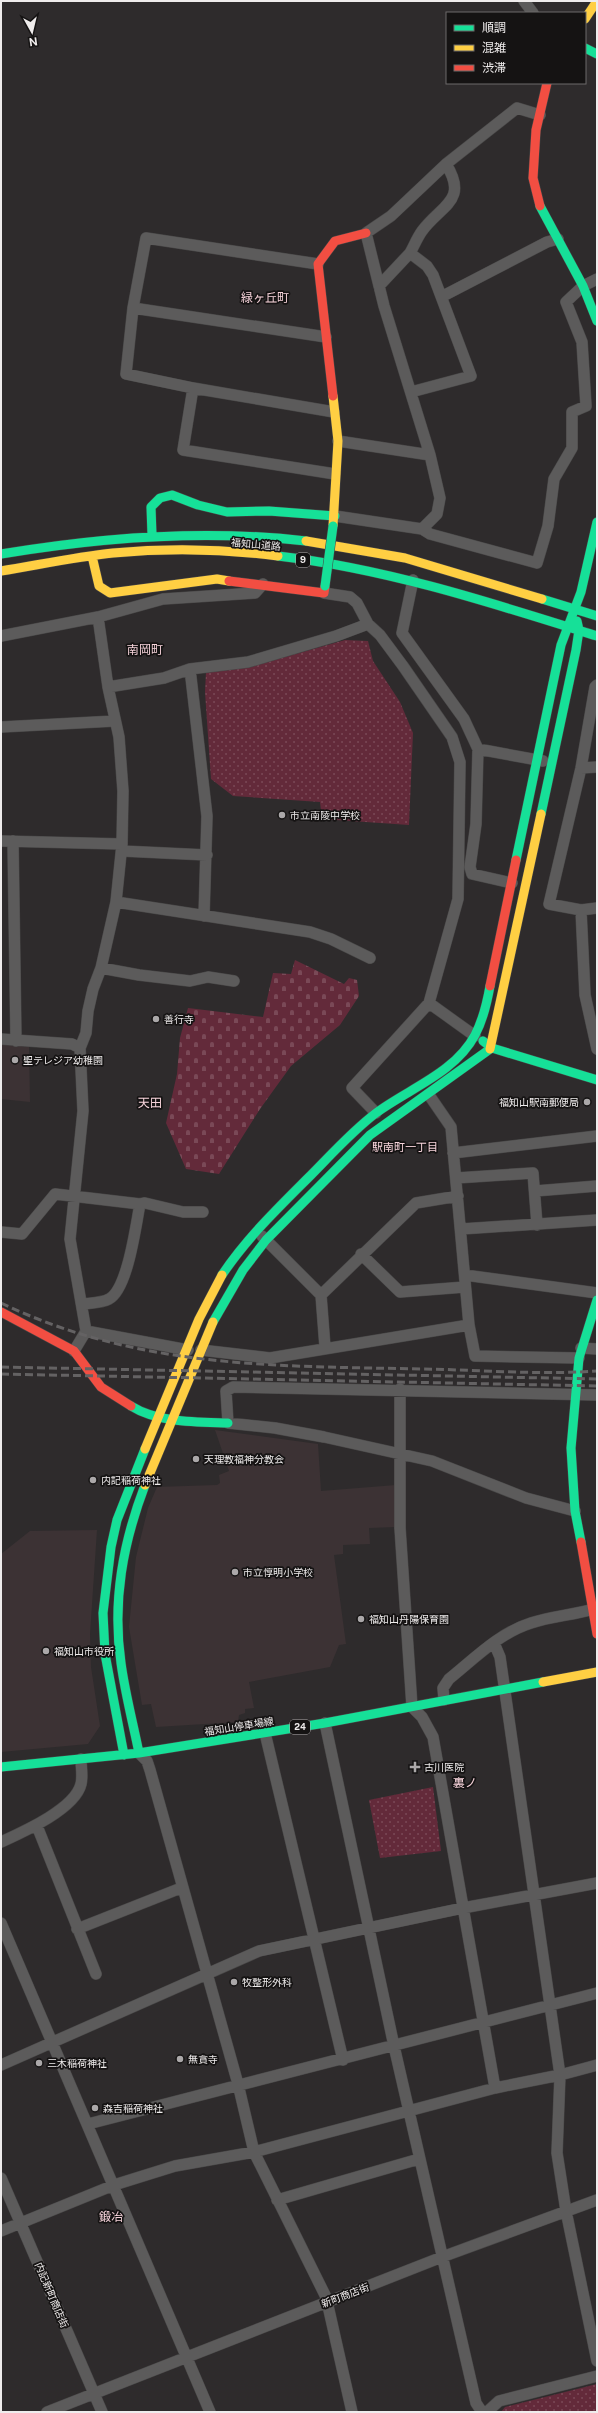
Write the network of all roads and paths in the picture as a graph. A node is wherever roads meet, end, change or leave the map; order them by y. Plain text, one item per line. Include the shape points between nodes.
1 (524, 1) edge
2 (596, 1) edge
3 (532, 12) edge
4 (586, 17) edge
5 (586, 48) edge
6 (597, 54) edge
7 (547, 84) edge
8 (540, 114) junction
9 (446, 164) junction
10 (366, 233) junction
11 (558, 239) junction
12 (410, 253) junction
13 (318, 264) junction
14 (597, 279) edge
15 (379, 286) junction
16 (583, 286) junction
17 (443, 296) junction
18 (133, 308) junction
19 (597, 321) edge
20 (326, 337) junction
21 (193, 388) junction
22 (412, 392) junction
23 (334, 412) junction
24 (338, 441) junction
25 (430, 455) junction
26 (335, 474) junction
27 (334, 521) junction
28 (597, 522) edge
29 (422, 529) junction
30 (152, 535) junction
31 (1, 554) edge
32 (92, 556) junction
33 (1, 571) edge
34 (412, 580) junction
35 (263, 584) junction
36 (325, 589) junction
37 (575, 609) junction
38 (597, 616) edge
39 (98, 617) junction
40 (368, 624) junction
41 (566, 627) junction
42 (579, 630) junction
43 (1, 636) edge
44 (597, 636) edge
45 (190, 669) junction
46 (597, 685) edge
47 (108, 688) junction
48 (115, 721) junction
49 (1, 727) edge
50 (478, 748) junction
51 (538, 760) junction
52 (552, 763) junction
53 (597, 767) edge
54 (581, 768) junction
55 (1, 841) edge
56 (13, 841) junction
57 (122, 847) junction
58 (207, 855) junction
59 (512, 883) junction
60 (116, 902) junction
61 (597, 908) edge
62 (581, 910) junction
63 (204, 916) junction
64 (370, 958) dead end
65 (101, 968) junction
66 (234, 981) dead end
67 (429, 1002) junction
68 (475, 1036) junction
69 (1, 1039) edge
70 (16, 1041) junction
71 (80, 1048) junction
72 (492, 1048) junction
73 (597, 1049) edge
74 (597, 1080) edge
75 (429, 1095) junction
76 (376, 1113) junction
77 (597, 1136) edge
78 (454, 1153) junction
79 (456, 1178) junction
80 (597, 1186) edge
81 (535, 1191) junction
82 (75, 1195) junction
83 (458, 1196) junction
84 (140, 1204) junction
85 (203, 1212) dead end
86 (597, 1220) edge
87 (537, 1225) junction
88 (461, 1229) junction
89 (257, 1231) junction
90 (1, 1232) edge
91 (266, 1240) junction
92 (361, 1254) junction
93 (465, 1275) junction
94 (465, 1287) junction
95 (597, 1293) edge
96 (321, 1295) junction
97 (597, 1300) edge
98 (82, 1304) junction
99 (1, 1312) edge
100 (469, 1325) junction
101 (86, 1331) junction
102 (325, 1347) junction
103 (597, 1349) edge
104 (188, 1350) junction
105 (201, 1350) junction
106 (74, 1351) junction
107 (580, 1353) junction
108 (400, 1389) junction
109 (576, 1393) junction
110 (597, 1395) edge
111 (158, 1416) junction
112 (172, 1419) junction
113 (228, 1423) junction
114 (399, 1455) junction
115 (575, 1510) junction
116 (595, 1609) edge
117 (597, 1634) edge
118 (494, 1643) junction
119 (597, 1672) edge
120 (504, 1690) junction
121 (444, 1700) junction
122 (412, 1707) junction
123 (325, 1723) junction
124 (265, 1733) junction
125 (139, 1753) junction
126 (124, 1755) junction
127 (81, 1759) junction
128 (1, 1767) edge
129 (37, 1826) junction
130 (1, 1842) edge
131 (597, 1884) edge
132 (181, 1888) junction
133 (532, 1894) junction
134 (463, 1908) junction
135 (1, 1923) edge
136 (368, 1928) junction
137 (77, 1929) junction
138 (315, 1939) junction
139 (96, 1974) dead end
140 (206, 1974) junction
141 (597, 1993) edge
142 (550, 2005) junction
143 (484, 2022) junction
144 (52, 2042) junction
145 (394, 2046) junction
146 (343, 2060) junction
147 (1, 2065) edge
148 (597, 2065) edge
149 (560, 2076) junction
150 (238, 2084) junction
151 (495, 2088) junction
152 (408, 2112) junction
153 (88, 2124) junction
154 (254, 2152) junction
155 (419, 2159) junction
156 (1, 2178) edge
157 (114, 2185) junction
158 (277, 2200) junction
159 (597, 2200) edge
160 (566, 2211) junction
161 (21, 2223) junction
162 (1, 2231) edge
163 (442, 2257) junction
164 (326, 2302) junction
165 (187, 2356) junction
166 (597, 2361) edge
167 (597, 2376) edge
168 (94, 2393) junction
169 (47, 2412) edge
170 (102, 2412) edge
171 (210, 2412) edge
172 (352, 2412) edge
173 (482, 2412) edge
174 (487, 2412) edge

1 - 3 street
2 - 4 main road
5 - 6 main road
7 - 8 main road
8 - 9 street via 517,108
8 - 11 main road via 534,149 533,178 541,208
9 - 10 street via 411,200
9 - 12 street via 455,179 455,193 423,230
10 - 13 main road via 335,241
10 - 15 street
11 - 16 main road
11 - 17 street via 547,242
12 - 15 street
12 - 17 street via 427,266
13 - 18 street via 146,238
13 - 20 main road
14 - 16 street
15 - 22 street
16 - 19 main road
16 - 29 street via 566,302 582,342 586,406 572,412 572,448 554,479 548,526 537,563 430,534
17 - 22 street via 471,376
18 - 20 street
18 - 21 street via 126,374
20 - 23 main road
21 - 23 street
21 - 26 street via 183,450
22 - 25 street
23 - 24 main road
24 - 25 street
24 - 26 main road
25 - 29 street via 440,498 437,514
26 - 27 main road
27 - 29 street
27 - 30 main road via 269,511 227,512 172,495 160,498 151,507
27 - 36 main road, bridge
28 - 37 main road
30 - 31 main road, 福知山道路 / 9 via 43,546
30 - 37 main road, 福知山道路 / 9 via 236,536 314,542 373,551 416,560
32 - 33 main road, 福知山道路 / 9
32 - 34 main road, 福知山道路 / 9 via 200,550 261,554 370,570
32 - 35 main road via 99,586 110,593 217,579
34 - 41 main road, 福知山道路 / 9
34 - 50 street via 402,633 464,719
35 - 36 main road
35 - 39 street via 254,593 163,599
36 - 40 street via 350,597 357,603
37 - 38 main road, 福知山道路 / 9
37 - 41 main road
37 - 42 main road
39 - 43 street
39 - 47 street
40 - 45 street via 248,662
40 - 67 street via 404,666 452,737 460,762 458,899
41 - 42 main road, 福知山道路 / 9
41 - 51 main road
42 - 44 main road, 福知山道路 / 9
42 - 52 main road
45 - 47 street via 164,678
45 - 58 street via 208,816
46 - 54 street
47 - 48 street
48 - 49 street
48 - 57 street via 119,737 123,791
50 - 51 street
50 - 59 street via 476,824 470,867 472,874
51 - 52 street
51 - 59 main road
52 - 72 main road
53 - 54 street
54 - 62 street via 549,904
55 - 56 street
56 - 57 street
56 - 70 street
57 - 58 street
57 - 60 street
58 - 63 street
59 - 68 main road via 485,1011
60 - 63 street
60 - 65 street
61 - 62 street
62 - 73 street via 584,995
63 - 64 street via 310,932 331,938
65 - 66 street via 190,981 208,977
65 - 71 street via 93,989 86,1033
67 - 68 street
67 - 76 street via 352,1088
68 - 72 main road
68 - 76 main road via 442,1071
69 - 70 street
70 - 71 street via 72,1044
71 - 82 street via 84,1111
72 - 74 main road
72 - 75 main road
75 - 78 street via 451,1127
75 - 91 main road via 370,1135
76 - 89 main road via 337,1148
77 - 78 street
78 - 79 street
79 - 81 street via 533,1173
79 - 83 street
80 - 81 street
81 - 87 street
82 - 84 street
82 - 90 street via 55,1194 22,1234
82 - 98 street via 70,1239
83 - 88 street
83 - 92 street via 416,1203
84 - 85 street via 183,1212
84 - 98 street via 134,1238 119,1291 109,1299
86 - 87 street
87 - 88 street
88 - 93 street
89 - 91 street
89 - 104 main road via 239,1250 214,1288
91 - 96 street
91 - 105 main road via 243,1270 217,1312
92 - 94 street via 400,1292
92 - 96 street
93 - 94 street
93 - 95 street
94 - 100 street
96 - 102 street
97 - 107 main road
98 - 101 street
99 - 106 main road
100 - 102 street
100 - 107 street via 476,1356
101 - 104 street
101 - 106 street
102 - 105 street via 270,1358
103 - 107 street
104 - 111 main road
105 - 112 main road
106 - 111 main road via 101,1387 141,1412
107 - 109 main road
108 - 109 street
108 - 113 street via 233,1387 226,1391
108 - 114 street
109 - 110 street
109 - 115 main road via 571,1448
111 - 112 main road
111 - 126 main road via 118,1520 106,1580 103,1613 105,1654
112 - 113 main road
112 - 125 main road via 133,1516 122,1554 118,1592 121,1664
113 - 114 street via 324,1437
114 - 115 street via 432,1461 526,1498
114 - 122 street via 400,1528
115 - 116 main road
116 - 117 main road
116 - 118 street via 530,1623
118 - 120 street via 500,1657
118 - 121 street via 450,1679 443,1688
119 - 120 main road, 福知山停車場線 / 24
120 - 121 main road, 福知山停車場線 / 24
120 - 133 street
121 - 122 main road, 福知山停車場線 / 24
122 - 123 main road, 福知山停車場線 / 24
122 - 134 street via 422,1717 433,1737
123 - 124 main road, 福知山停車場線 / 24
123 - 136 street
124 - 125 main road, 福知山停車場線 / 24
124 - 138 street
125 - 126 main road, 福知山停車場線 / 24
125 - 132 street via 148,1765
126 - 127 main road, 福知山停車場線 / 24
127 - 128 main road, 福知山停車場線 / 24
127 - 129 street via 82,1783 79,1790
129 - 130 street
129 - 137 street
131 - 133 street
132 - 137 street
132 - 140 street
133 - 134 street
133 - 142 street
134 - 136 street
134 - 143 street
135 - 144 street
136 - 138 street
136 - 145 street
137 - 139 street
138 - 140 street via 259,1951
138 - 146 street
140 - 144 street
140 - 150 street
141 - 142 street
142 - 143 street
142 - 149 street
143 - 145 street
143 - 151 street
144 - 147 street
144 - 153 street
145 - 146 street
145 - 152 street
146 - 150 street
148 - 149 street
149 - 151 street
149 - 160 street via 557,2153
150 - 153 street
150 - 154 street
151 - 152 street
152 - 154 street
152 - 155 street
153 - 157 street
154 - 157 street via 174,2166
154 - 158 street
155 - 158 street
155 - 163 street
156 - 161 street, 内記新町商店街
157 - 161 street
157 - 165 street
158 - 164 street via 317,2277
159 - 160 street, 新町商店街
160 - 163 street, 新町商店街
160 - 166 street
161 - 162 street
161 - 168 street, 内記新町商店街
163 - 164 street, 新町商店街
163 - 173 street via 476,2403
164 - 165 street, 新町商店街
164 - 172 street
165 - 168 street, 新町商店街
165 - 171 street
167 - 174 street via 499,2401
168 - 169 street, 新町商店街
168 - 170 street, 内記新町商店街

